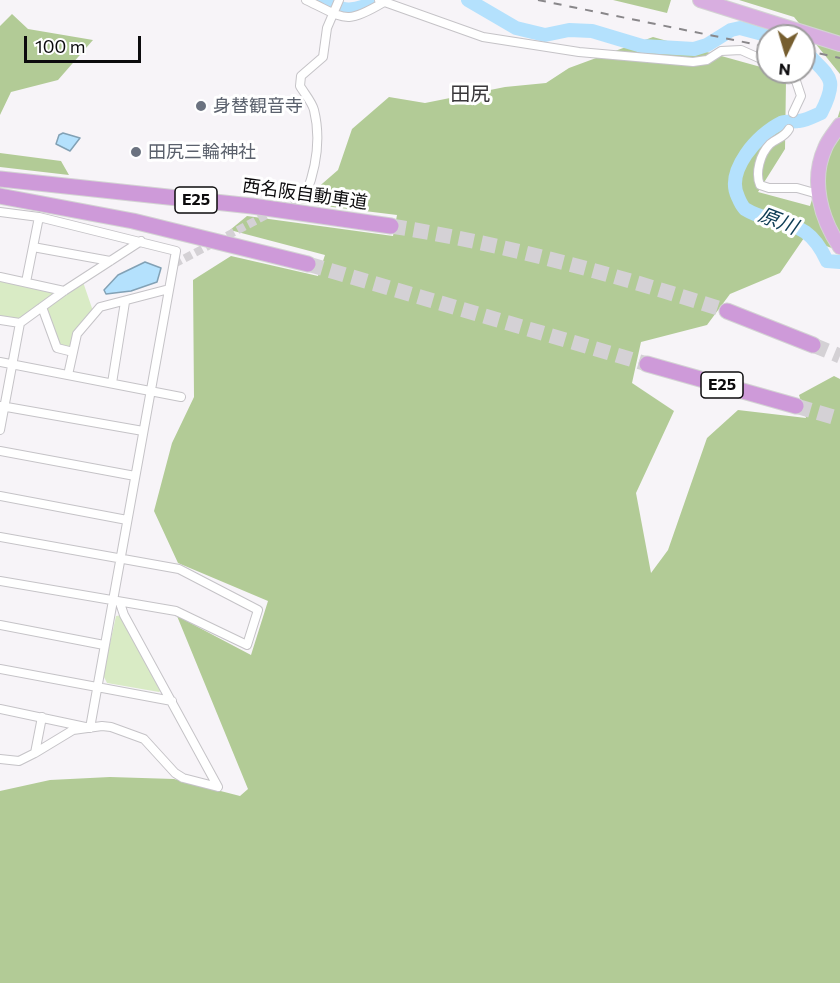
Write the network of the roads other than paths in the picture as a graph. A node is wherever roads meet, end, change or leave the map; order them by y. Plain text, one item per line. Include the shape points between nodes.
1 (306, 0) edge
2 (339, 0) edge
3 (700, 0) edge
4 (382, 1) edge
5 (333, 13) junction
6 (840, 44) edge
7 (756, 57) edge
8 (797, 84) edge
9 (794, 113) dead end
10 (840, 125) edge
11 (789, 129) dead end
12 (0, 178) edge
13 (306, 194) dead end
14 (818, 194) junction
15 (0, 196) edge
16 (0, 212) edge
17 (39, 217) junction
18 (391, 226) tunnel mouth
19 (141, 242) junction
20 (33, 247) junction
21 (840, 247) edge
22 (110, 261) junction
23 (308, 264) tunnel mouth
24 (0, 277) edge
25 (26, 282) junction
26 (169, 289) junction
27 (64, 291) junction
28 (125, 302) junction
29 (42, 307) junction
30 (727, 311) tunnel mouth
31 (0, 320) edge
32 (20, 323) junction
33 (813, 345) tunnel mouth
34 (73, 352) junction
35 (0, 362) edge
36 (12, 364) junction
37 (647, 364) tunnel mouth
38 (68, 375) junction
39 (112, 383) junction
40 (151, 390) junction
41 (181, 397) dead end
42 (2, 406) edge
43 (796, 406) tunnel mouth
44 (0, 430) edge
45 (143, 431) junction
46 (0, 451) edge
47 (135, 476) junction
48 (0, 496) edge
49 (127, 520) junction
50 (0, 537) edge
51 (120, 560) junction
52 (0, 582) edge
53 (117, 602) junction
54 (0, 625) edge
55 (104, 645) junction
56 (0, 669) edge
57 (97, 687) junction
58 (172, 701) junction
59 (0, 709) edge
60 (42, 717) junction
61 (90, 728) junction
62 (35, 753) junction
63 (0, 759) edge

1 - 5 street
2 - 5 street
3 - 6 highway
4 - 5 street via 356,18
4 - 7 street via 483,37 536,47 693,62 707,60 721,51 741,50
5 - 13 street via 323,57 301,76 300,86 314,108 317,151
8 - 9 street via 801,96
10 - 14 highway via 824,149
11 - 14 street via 785,136 770,144 763,157 758,168 760,186 797,188
12 - 18 highway, 西名阪自動車道 / E25
14 - 21 highway via 829,230
15 - 23 highway, E25 via 133,221
16 - 17 street
17 - 19 street
17 - 20 street
19 - 22 street
19 - 26 street via 176,251
20 - 22 street
20 - 25 street
22 - 27 street
24 - 25 street
25 - 27 street
26 - 28 street
26 - 40 street
27 - 29 street
28 - 34 street via 100,307 77,334
28 - 39 street
29 - 32 street
29 - 34 street via 57,348
30 - 33 highway
31 - 32 street
32 - 36 street
34 - 38 street
35 - 36 street
36 - 38 street
36 - 42 street
37 - 43 highway, E25
38 - 39 street
39 - 40 street
40 - 41 street
40 - 45 street
42 - 44 street
42 - 45 street
45 - 47 street
46 - 47 street
47 - 49 street
48 - 49 street
49 - 51 street
50 - 51 street
51 - 53 street
51 - 53 street via 179,569 258,610 247,645 176,611
52 - 53 street
53 - 55 street
53 - 58 street
54 - 55 street
55 - 57 street
56 - 57 street
57 - 58 street
57 - 61 street
58 - 61 street via 218,787 175,773 144,738 111,727
59 - 60 street
60 - 61 street
60 - 62 street
61 - 62 street via 73,730
62 - 63 street via 19,761

